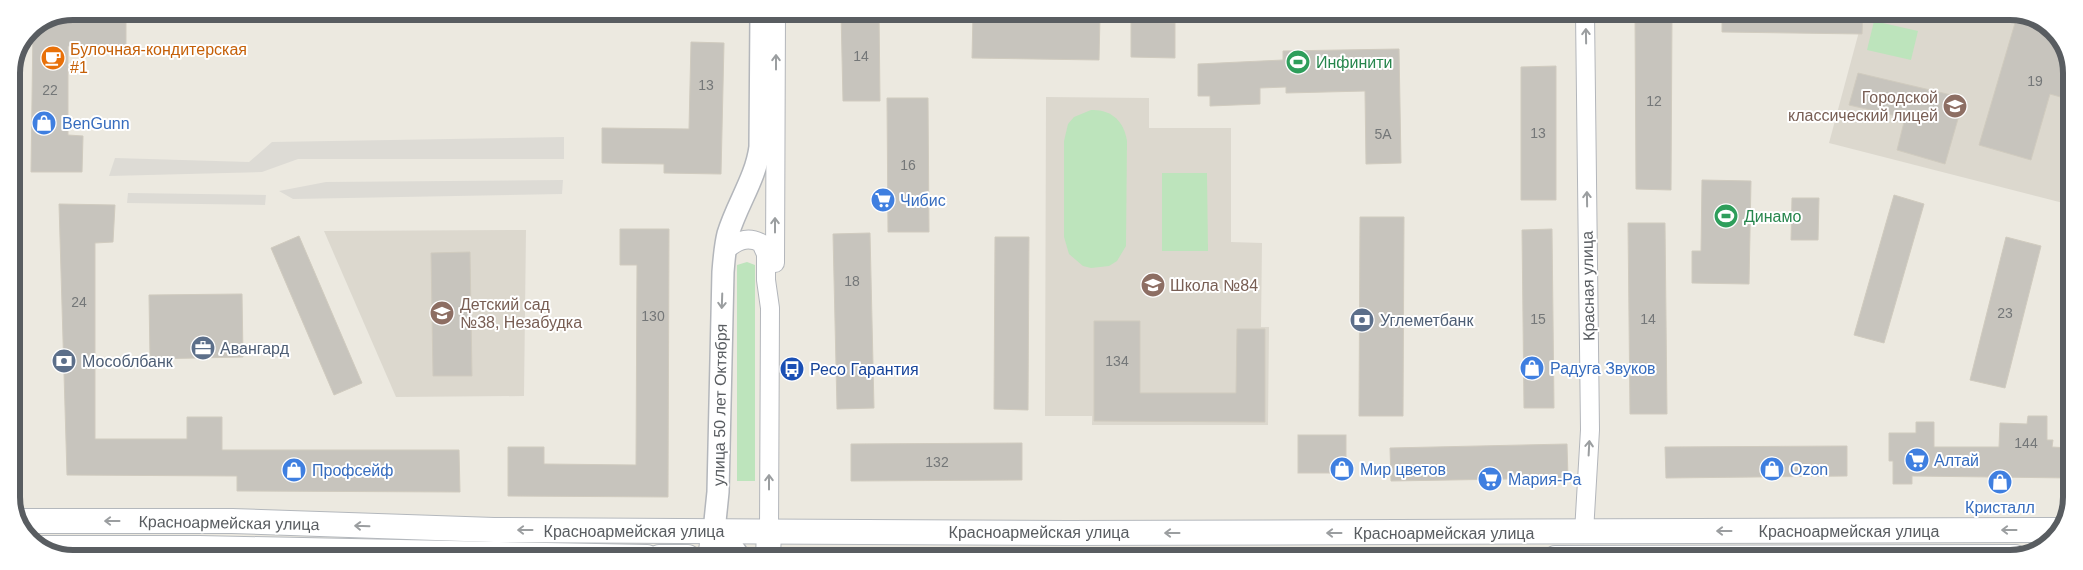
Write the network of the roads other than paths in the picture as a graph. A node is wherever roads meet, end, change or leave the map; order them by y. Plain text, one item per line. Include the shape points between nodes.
1 (761, 20) edge
2 (776, 20) edge
3 (1585, 20) edge
4 (724, 252) junction
5 (770, 308) junction
6 (26, 521) edge
7 (2051, 530) edge
8 (714, 531) junction
9 (769, 531) junction
10 (1584, 532) junction
11 (59, 548) edge
12 (264, 550) edge
13 (711, 550) edge
14 (735, 550) edge
15 (768, 550) edge
16 (1584, 550) edge

1 - 4 street, улица 50 лет Октября via 758,161
5 -> 2 street via 775,278
10 -> 3 street, Красная улица via 1590,430
4 - 5 street via 739,240 751,238 761,243 766,254
4 -> 8 street, улица 50 лет Октября via 718,492
9 -> 5 street
8 -> 6 main road, Красноармейская улица
7 -> 10 main road, Красноармейская улица
8 - 9 main road, Красноармейская улица
8 - 13 main road, улица 50 лет Октября
8 - 14 street via 726,538
10 -> 9 main road, Красноармейская улица
9 - 15 main road
10 - 16 main road, Красная улица
11 - 12 main road, Красноармейская улица

